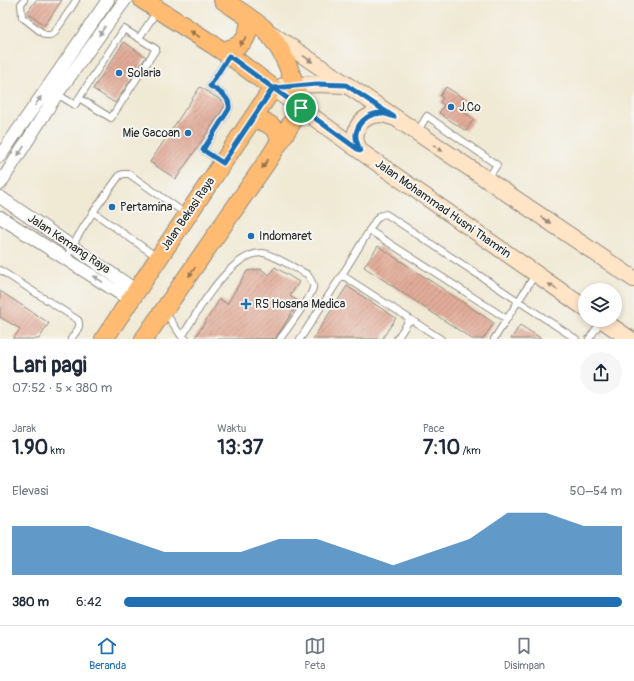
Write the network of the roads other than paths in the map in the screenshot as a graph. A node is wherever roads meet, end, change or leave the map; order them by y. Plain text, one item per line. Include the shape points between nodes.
1 (24, 0) edge
2 (76, 0) edge
3 (108, 0) edge
4 (125, 0) edge
5 (223, 0) edge
6 (151, 5) edge
7 (257, 24) junction
8 (139, 38) junction
9 (226, 53) junction
10 (295, 85) junction
11 (346, 85) junction
12 (273, 88) junction
13 (58, 94) junction
14 (79, 98) junction
15 (301, 108) junction
16 (394, 117) junction
17 (253, 119) junction
18 (20, 126) junction
19 (33, 133) junction
20 (281, 140) junction
21 (360, 151) junction
22 (0, 156) edge
23 (223, 163) junction
24 (0, 184) edge
25 (0, 197) edge
26 (93, 212) junction
27 (187, 215) junction
28 (0, 217) edge
29 (369, 230) junction
30 (72, 247) junction
31 (159, 258) junction
32 (66, 259) junction
33 (0, 270) edge
34 (342, 275) junction
35 (536, 275) junction
36 (634, 279) edge
37 (134, 296) junction
38 (518, 301) junction
39 (578, 303) edge
40 (164, 311) junction
41 (410, 319) junction
42 (507, 319) junction
43 (597, 327) edge
44 (612, 327) edge
45 (184, 338) edge
46 (72, 339) edge
47 (104, 339) edge
48 (144, 339) edge
49 (280, 339) edge
50 (300, 339) edge
51 (396, 339) edge
52 (441, 339) edge
53 (494, 339) edge
54 (576, 339) edge
55 (589, 339) edge
56 (630, 339) edge

1 - 2 lane via 22,17 45,35 54,33
18 -> 3 street
4 -> 13 street
5 - 7 main road
6 - 8 lane
9 -> 6 main road, Jalan Mohammad Husni Thamrin
7 -> 9 main road via 243,44
7 - 10 main road via 281,52
7 -> 11 street
8 - 14 lane via 124,29
8 - 14 lane via 156,49 111,118
9 - 12 main road, Jalan Mohammad Husni Thamrin
9 - 23 lane via 210,86 228,99 229,109 203,150
10 - 11 street
10 - 12 street
10 - 15 main road
11 - 16 street
12 - 15 street, Jalan Mohammad Husni Thamrin
12 - 17 main road, Jalan Bekasi Raya
13 - 14 lane via 74,105
13 - 19 street
15 - 20 main road
15 - 21 street, Jalan Mohammad Husni Thamrin
16 - 21 street via 375,114 363,120 356,133
16 -> 36 street
17 - 20 main road via 267,123 278,133
17 - 23 main road, Jalan Bekasi Raya
18 - 19 street
18 - 22 street
19 -> 24 street
20 -> 40 main road
21 - 35 street, Jalan Mohammad Husni Thamrin
23 - 27 main road, Jalan Bekasi Raya
25 - 30 street, Jalan Kemang Raya
26 - 27 lane via 120,175 126,174
26 - 30 lane
26 - 31 lane
27 - 31 main road, Jalan Bekasi Raya
28 - 32 street, Jalan Kemang Raya
29 - 34 lane
29 - 38 lane via 379,216 386,214
29 - 42 lane
30 - 32 lane
30 - 37 street, Jalan Kemang Raya
31 - 37 main road, Jalan Bekasi Raya
37 -> 32 street, Jalan Kemang Raya
33 - 46 lane via 78,320 79,328
34 - 41 lane
34 - 50 lane
35 - 38 lane
39 -> 35 street, Jalan Mohammad Husni Thamrin
37 - 47 main road, Jalan Bekasi Raya
38 - 42 lane
38 - 54 lane
40 - 45 lane
40 - 48 main road
41 - 51 lane
41 - 52 lane
42 - 53 lane
43 - 55 lane
44 - 56 street
45 - 49 lane via 214,289 237,262 249,255 265,253 307,274 312,280 313,288 309,296

